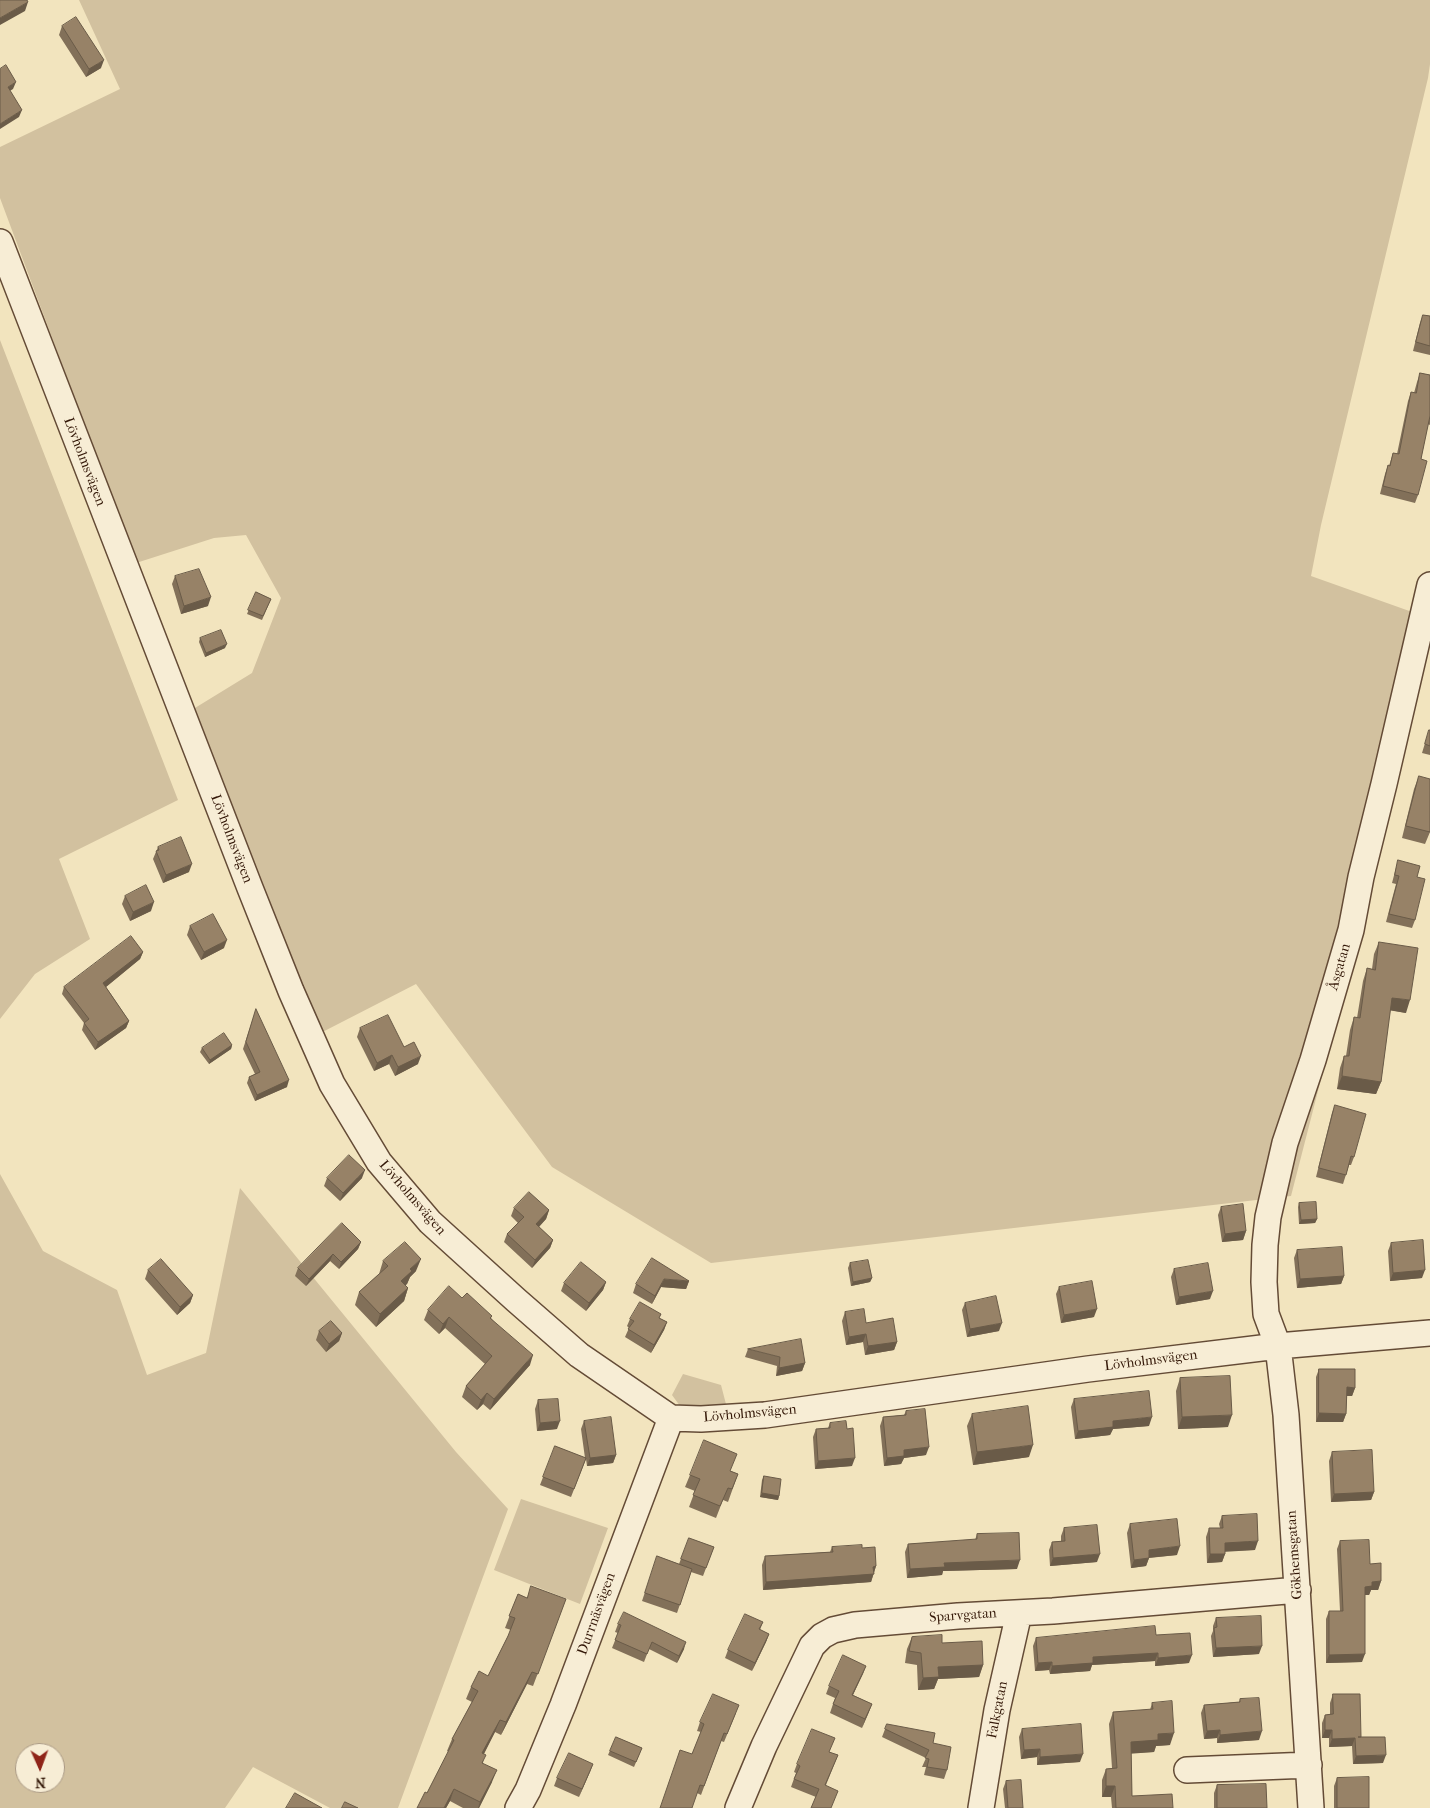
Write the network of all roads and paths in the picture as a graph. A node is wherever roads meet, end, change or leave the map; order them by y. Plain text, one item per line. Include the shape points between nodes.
1 (0, 242) edge
2 (1430, 585) edge
3 (1430, 1333) edge
4 (1278, 1346) junction
5 (671, 1418) junction
6 (1298, 1590) junction
7 (1019, 1613) junction
8 (1309, 1765) junction
9 (1187, 1770) dead end
10 (518, 1808) edge
11 (738, 1808) edge
12 (981, 1808) edge
13 (1311, 1808) edge

1 - 5 street, Lövholmsvägen via 253,897 332,1084 379,1162 430,1222 579,1355
2 - 4 street, Åsgatan via 1351,930 1285,1143 1268,1216 1264,1282 1266,1314
3 - 4 street, Lövholmsvägen
4 - 5 street, Lövholmsvägen via 998,1381 766,1415
4 - 6 street, Gökhemsgatan
5 - 10 street, Durrnäsvägen via 563,1705
6 - 7 street, Sparvgatan
6 - 8 street, Gökhemsgatan
7 - 11 street, Sparvgatan via 855,1625 822,1636 812,1646
7 - 12 street, Falkgatan via 997,1710
8 - 9 street
8 - 13 street, Gökhemsgatan

